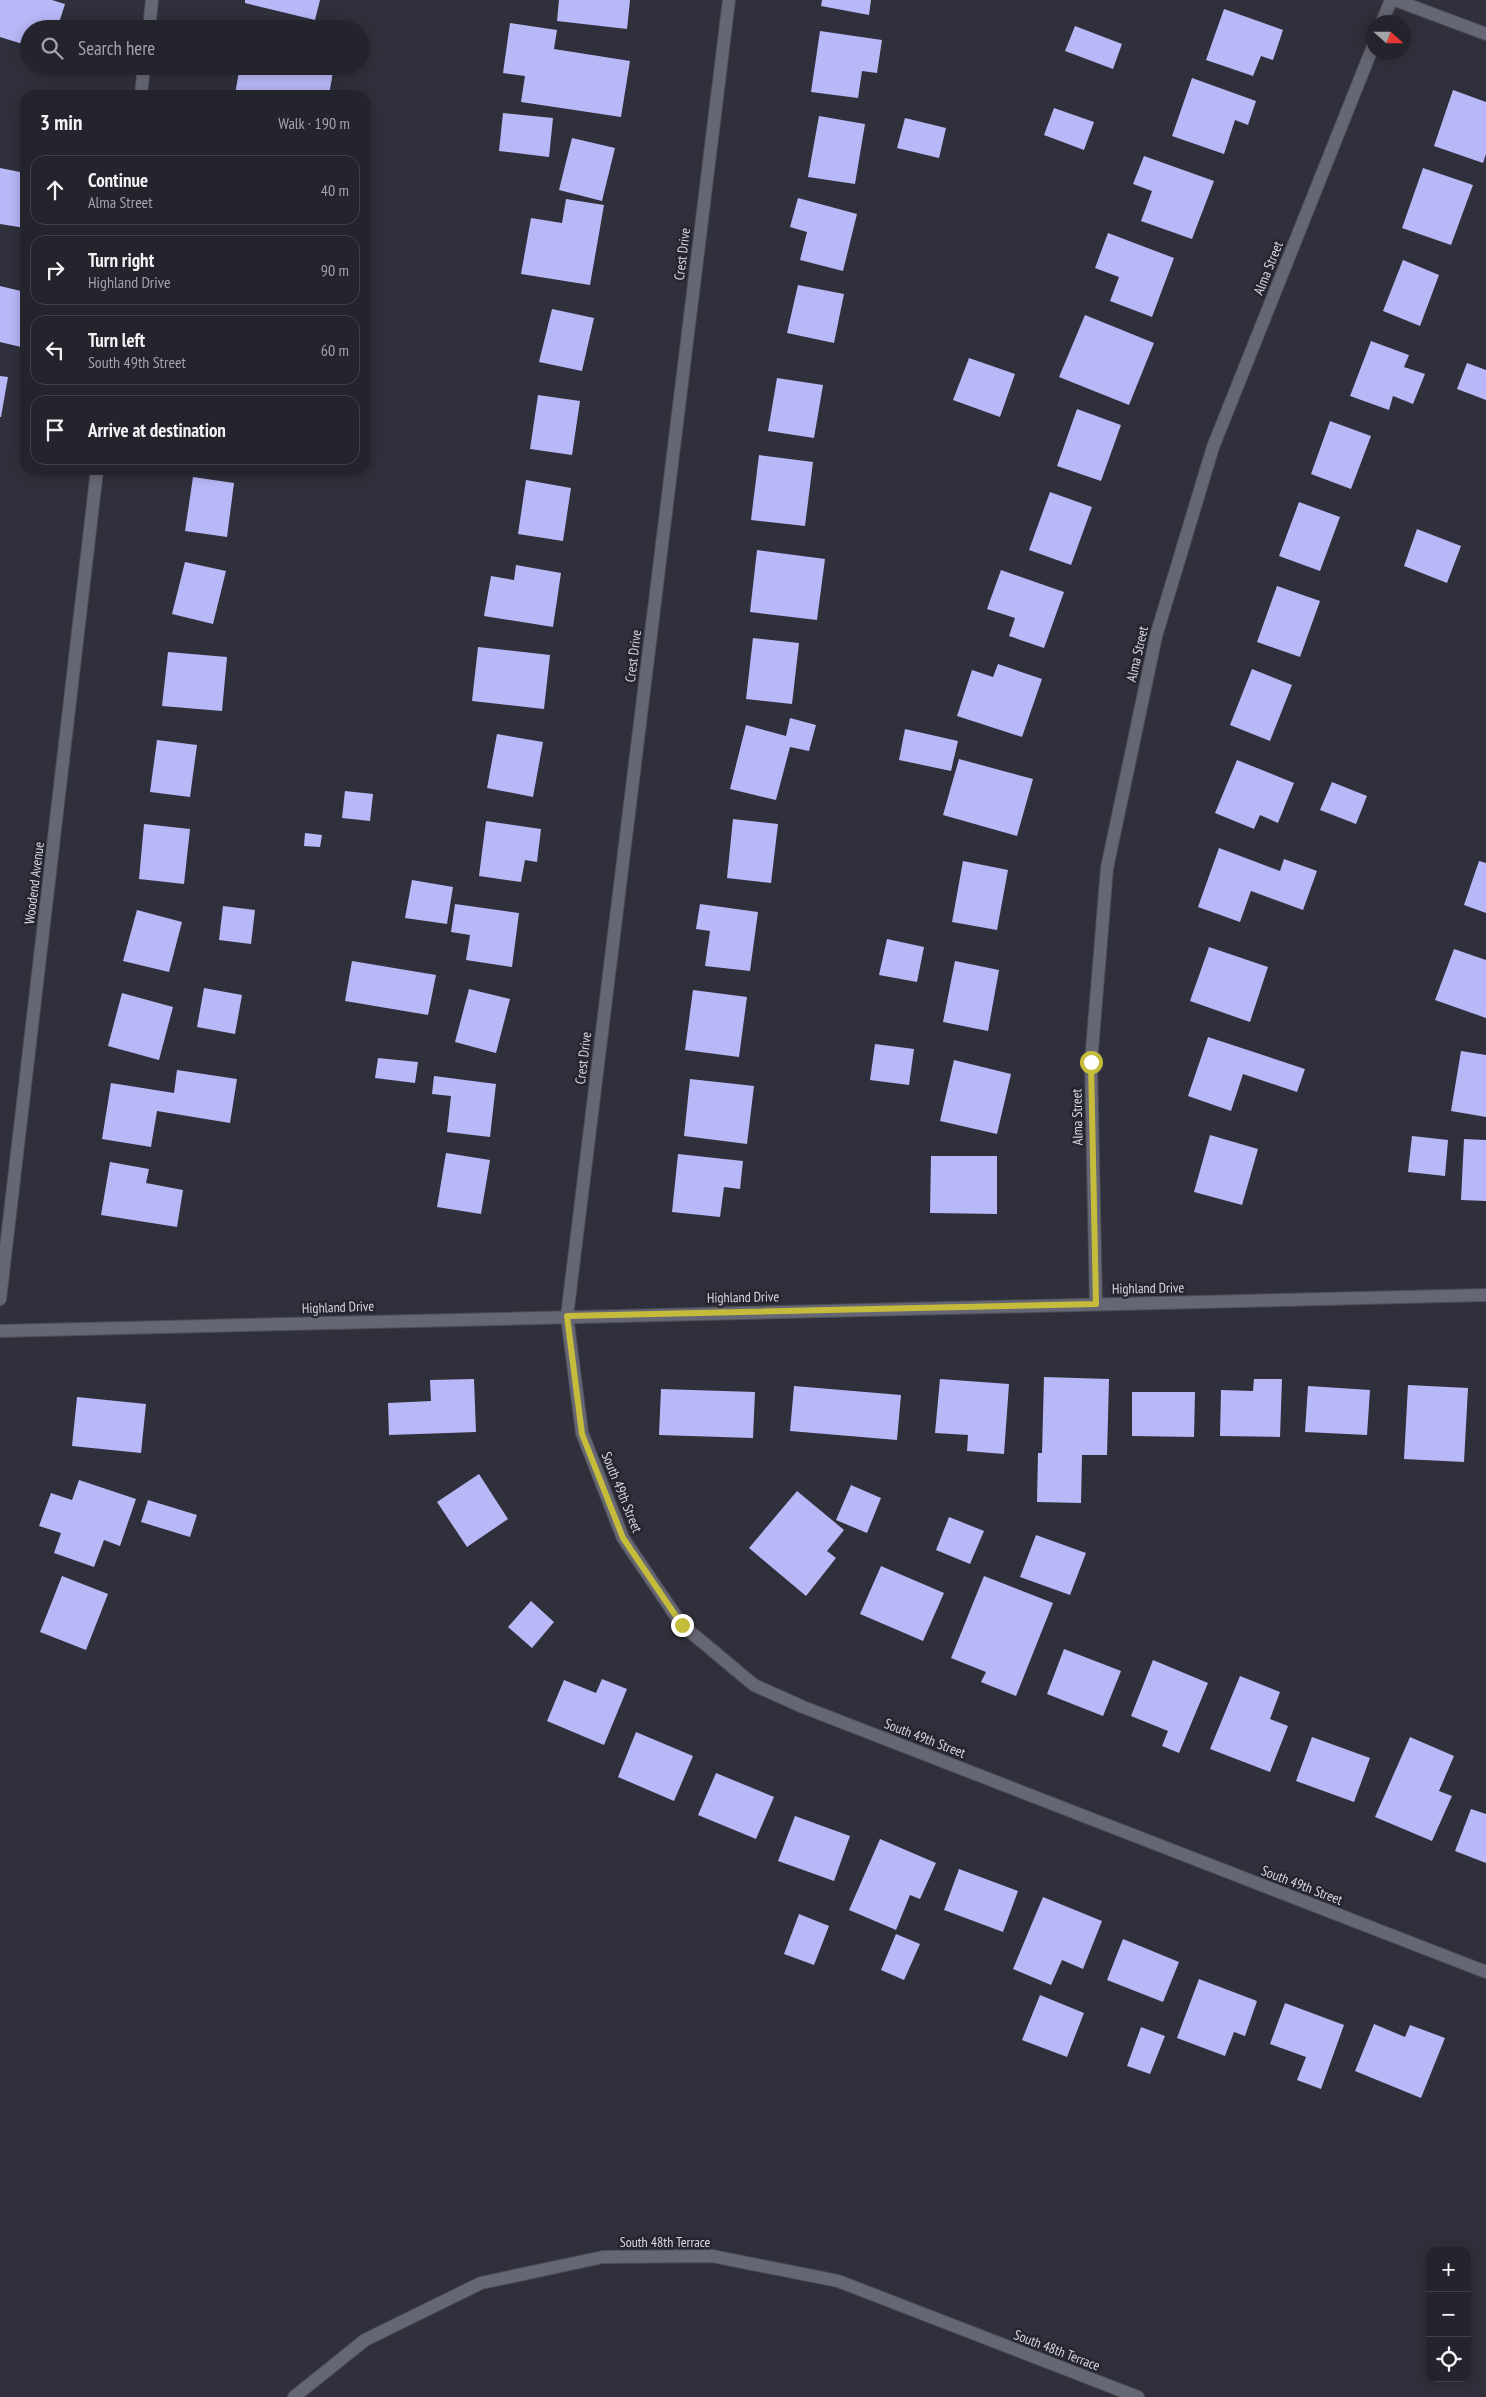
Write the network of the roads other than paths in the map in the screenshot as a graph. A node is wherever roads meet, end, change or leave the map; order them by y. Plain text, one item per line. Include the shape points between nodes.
1 (152, 0) edge
2 (729, 0) edge
3 (1391, 0) edge
4 (1395, 0) edge
5 (1385, 15) edge
6 (150, 20) edge
7 (1486, 34) edge
8 (1368, 60) edge
9 (143, 75) edge
10 (142, 90) edge
11 (96, 475) edge
12 (1486, 1295) edge
13 (0, 1299) edge
14 (1096, 1304) junction
15 (567, 1316) junction
16 (0, 1331) edge
17 (1486, 1972) edge
18 (294, 2397) edge
19 (1138, 2397) edge

1 - 6 street
2 - 15 street, Crest Drive
3 - 5 street
4 - 7 street
8 - 14 street, Alma Street via 1213,447 1156,636 1107,868 1091,1062
9 - 10 street
11 - 13 street, Woodend Avenue
12 - 14 street, Highland Drive
14 - 15 street, Highland Drive
15 - 16 street, Highland Drive
15 - 17 street, South 49th Street via 582,1434 623,1538 682,1625 754,1685 803,1707
18 - 19 street, South 48th Terrace via 365,2340 481,2283 603,2257 712,2256 838,2281

